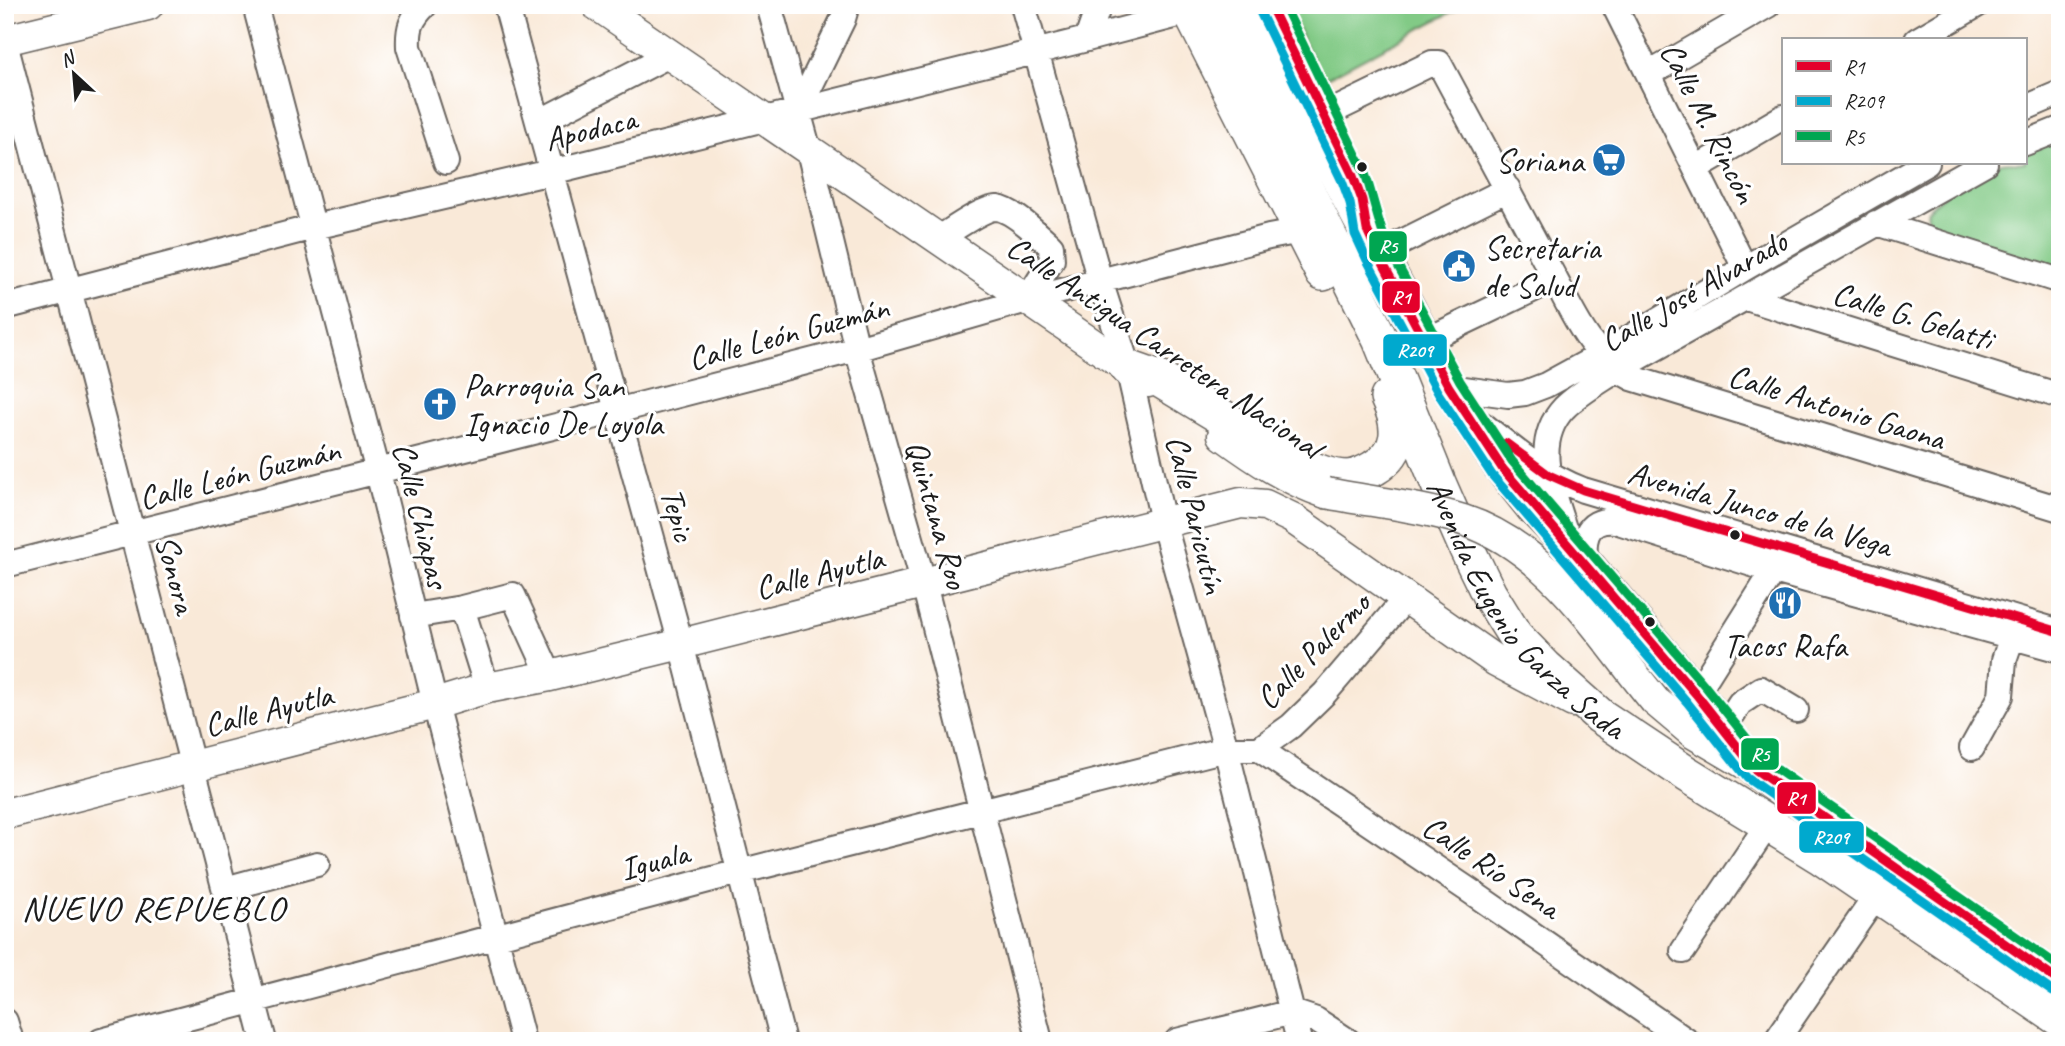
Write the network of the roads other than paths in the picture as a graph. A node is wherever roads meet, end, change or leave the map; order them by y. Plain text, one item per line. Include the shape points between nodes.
1 (148, 5) edge
2 (254, 5) edge
3 (425, 5) edge
4 (506, 5) edge
5 (597, 5) edge
6 (769, 5) edge
7 (847, 5) edge
8 (1023, 5) edge
9 (1099, 5) edge
10 (1248, 5) edge
11 (1270, 5) edge
12 (1614, 5) edge
13 (1768, 5) edge
14 (1977, 5) edge
15 (1197, 7) edge
16 (1142, 14) edge
17 (1920, 38) edge
18 (1087, 39) junction
19 (5, 42) edge
20 (1036, 52) junction
21 (669, 55) junction
22 (1649, 74) junction
23 (2060, 93) edge
24 (2026, 108) edge
25 (798, 111) junction
26 (1325, 115) junction
27 (1782, 118) edge
28 (764, 119) junction
29 (539, 122) junction
30 (2060, 129) edge
31 (2026, 143) edge
32 (809, 151) junction
33 (446, 162) dead end
34 (1925, 164) edge
35 (1983, 164) edge
36 (1696, 168) junction
37 (551, 172) junction
38 (1508, 189) junction
39 (1876, 223) junction
40 (314, 227) junction
41 (1810, 231) junction
42 (1304, 237) junction
43 (939, 239) junction
44 (1373, 242) junction
45 (1822, 254) junction
46 (1745, 268) junction
47 (1555, 279) junction
48 (1100, 281) junction
49 (2060, 281) edge
50 (1356, 287) junction
51 (70, 291) junction
52 (1745, 298) junction
53 (1027, 300) junction
54 (5, 307) edge
55 (1380, 339) junction
56 (1424, 341) junction
57 (857, 349) junction
58 (1609, 363) junction
59 (1128, 368) junction
60 (1376, 374) junction
61 (2060, 396) edge
62 (1455, 398) junction
63 (616, 411) junction
64 (1554, 420) junction
65 (378, 472) junction
66 (1549, 475) junction
67 (1583, 490) junction
68 (2060, 509) edge
69 (1163, 521) junction
70 (132, 534) junction
71 (1578, 556) junction
72 (1780, 561) junction
73 (5, 565) edge
74 (924, 584) junction
75 (1405, 599) junction
76 (462, 608) junction
77 (413, 616) junction
78 (2060, 632) edge
79 (2012, 637) junction
80 (681, 644) junction
81 (2060, 650) edge
82 (550, 676) junction
83 (487, 688) junction
84 (1696, 694) junction
85 (435, 704) junction
86 (1796, 710) dead end
87 (1600, 716) junction
88 (1724, 729) junction
89 (1972, 748) dead end
90 (1226, 749) junction
91 (1259, 749) junction
92 (193, 767) junction
93 (1756, 769) junction
94 (982, 812) junction
95 (5, 814) edge
96 (1768, 824) junction
97 (317, 864) dead end
98 (739, 872) junction
99 (225, 888) junction
100 (1876, 896) junction
101 (497, 937) junction
102 (1683, 951) dead end
103 (253, 999) junction
104 (2051, 1001) edge
105 (1292, 1012) junction
106 (5, 1021) edge
107 (2060, 1028) edge
108 (10, 1041) edge
109 (101, 1041) edge
110 (264, 1041) edge
111 (523, 1041) edge
112 (783, 1041) edge
113 (1040, 1041) edge
114 (1177, 1041) edge
115 (1300, 1041) edge
116 (1348, 1041) edge
117 (1687, 1041) edge
118 (1776, 1041) edge

1 - 19 main road
2 - 40 street, Calle Chiapas
3 - 33 street via 408,28 409,47
4 - 29 street, Tepic
5 - 21 main road, Calle Antigua Carretera Nacional
6 - 25 street, Quintana Roo
7 - 25 street
8 - 20 street, Calle Paricutín
9 - 18 street
10 - 44 highway, Avenida Eugenio Garza Sada
11 - 26 highway
12 - 22 street, Calle M. Rincón
13 - 22 street
14 - 17 street
15 - 16 street, Apodaca
15 - 42 highway
15 - 50 highway, Avenida Eugenio Garza Sada
16 - 18 street, Apodaca
18 - 20 street, Apodaca
19 - 51 street, Sonora
20 - 25 street, Apodaca
20 - 48 street, Calle Paricutín
21 - 28 main road, Calle Antigua Carretera Nacional
21 - 29 street
22 - 36 street, Calle M. Rincón
23 - 24 street
25 - 28 street, Apodaca
25 - 32 street, Quintana Roo
26 - 38 street via 1439,63
26 - 44 highway via 1359,189
27 - 36 street
28 - 32 main road, Calle Antigua Carretera Nacional
28 - 37 street, Apodaca
29 - 37 street, Tepic
30 - 31 street
32 - 43 main road, Calle Antigua Carretera Nacional
32 - 57 street, Quintana Roo
34 - 41 street, Calle José Alvarado
35 - 39 street, Calle José Alvarado
36 - 46 street, Calle M. Rincón
37 - 40 street, Apodaca
37 - 63 street, Tepic
38 - 44 street
38 - 47 street
39 - 45 street, Calle José Alvarado
39 - 49 street
40 - 51 street, Apodaca
40 - 65 street, Calle Chiapas
41 - 45 street
41 - 46 street, Calle José Alvarado
42 - 48 street, Calle León Guzmán via 1269,237
42 - 50 highway
42 - 60 highway
43 - 53 main road, Calle Antigua Carretera Nacional
43 - 53 street via 989,209 999,208 1029,227 1051,246 1052,260
44 - 56 highway, Avenida Eugenio Garza Sada
45 - 52 street, Calle José Alvarado
46 - 58 street, Calle José Alvarado
47 - 56 street
47 - 58 street via 1583,331
48 - 53 street, Calle León Guzmán
48 - 59 street, Calle Paricutín
50 - 55 highway, Avenida Eugenio Garza Sada
51 - 54 street, Apodaca
51 - 70 street, Sonora
52 - 58 street, Calle José Alvarado
52 - 61 street, Calle G. Gelatti
53 - 57 street, Calle León Guzmán
53 - 59 main road, Calle Antigua Carretera Nacional
55 - 60 highway
55 - 87 highway, Avenida Eugenio Garza Sada via 1450,511 1504,621 1530,653
56 - 62 highway, Avenida Eugenio Garza Sada
57 - 63 street, Calle León Guzmán
57 - 74 street, Quintana Roo
58 - 62 street, Calle José Alvarado via 1525,393
58 - 64 street, Calle José Alvarado
58 - 68 street, Calle Antonio Gaona via 1633,378
59 - 60 highway via 1159,379 1306,467 1351,478 1386,460 1398,439 1396,418
59 - 69 street, Calle Paricutín
59 - 93 main road, Calle Antigua Carretera Nacional, bridge via 1286,477 1326,493 1462,520 1508,541 1550,574 1655,701 1693,733
62 - 66 street, Avenida Junco de la Vega
62 - 71 highway, Avenida Eugenio Garza Sada via 1502,468
63 - 65 street, Calle León Guzmán
63 - 80 street, Tepic
64 - 66 street via 1545,449
64 - 67 street via 1562,455
65 - 70 street, Calle León Guzmán
65 - 77 street, Calle Chiapas
66 - 67 street, Avenida Junco de la Vega
66 - 71 street
67 - 72 street, Avenida Junco de la Vega
69 - 74 main road, Calle Ayutla
69 - 75 main road, Calle Ayutla via 1241,503 1265,505 1292,518
69 - 90 street, Calle Paricutín
70 - 73 street, Calle León Guzmán
70 - 92 street, Sonora
71 - 72 street, Avenida Junco de la Vega via 1584,553 1586,537 1595,525 1607,521
71 - 84 highway, Avenida Eugenio Garza Sada
72 - 78 street, Avenida Junco de la Vega
72 - 79 street, Avenida Junco de la Vega
72 - 84 street
74 - 80 main road, Calle Ayutla
74 - 94 street, Quintana Roo
75 - 87 main road, Calle Ayutla via 1496,661
75 - 91 street, Calle Palermo via 1325,693
76 - 77 street
76 - 82 street via 513,595
76 - 83 street
77 - 85 street, Calle Chiapas
79 - 81 street, Avenida Junco de la Vega
79 - 89 street via 2002,668 2001,696
80 - 82 main road, Calle Ayutla
80 - 98 street, Tepic
82 - 83 main road, Calle Ayutla
83 - 85 main road, Calle Ayutla
84 - 88 highway, Avenida Eugenio Garza Sada
85 - 92 main road, Calle Ayutla
85 - 101 street, Calle Chiapas
86 - 88 street via 1760,689 1740,703
87 - 96 highway, Avenida Eugenio Garza Sada
88 - 93 highway, Avenida Eugenio Garza Sada
90 - 91 street, Calle Palermo
90 - 94 street, Iguala
90 - 105 street, Calle Paricutín
91 - 117 street, Calle Río Sena
92 - 95 main road, Calle Ayutla
92 - 99 street, Sonora
93 - 104 highway, Avenida Eugenio Garza Sada
94 - 98 street, Iguala
94 - 113 street, Quintana Roo
96 - 100 highway, Avenida Eugenio Garza Sada
96 - 102 street
97 - 99 street
98 - 101 street, Iguala
98 - 112 street, Tepic
99 - 103 street, Sonora
100 - 104 highway, Avenida Eugenio Garza Sada
100 - 118 street
101 - 103 street, Iguala
101 - 111 street, Calle Chiapas
103 - 109 street, Iguala
103 - 110 street, Sonora
104 - 107 street
105 - 114 street
105 - 115 street, Calle Paricutín
105 - 116 street via 1316,1020
106 - 108 street

